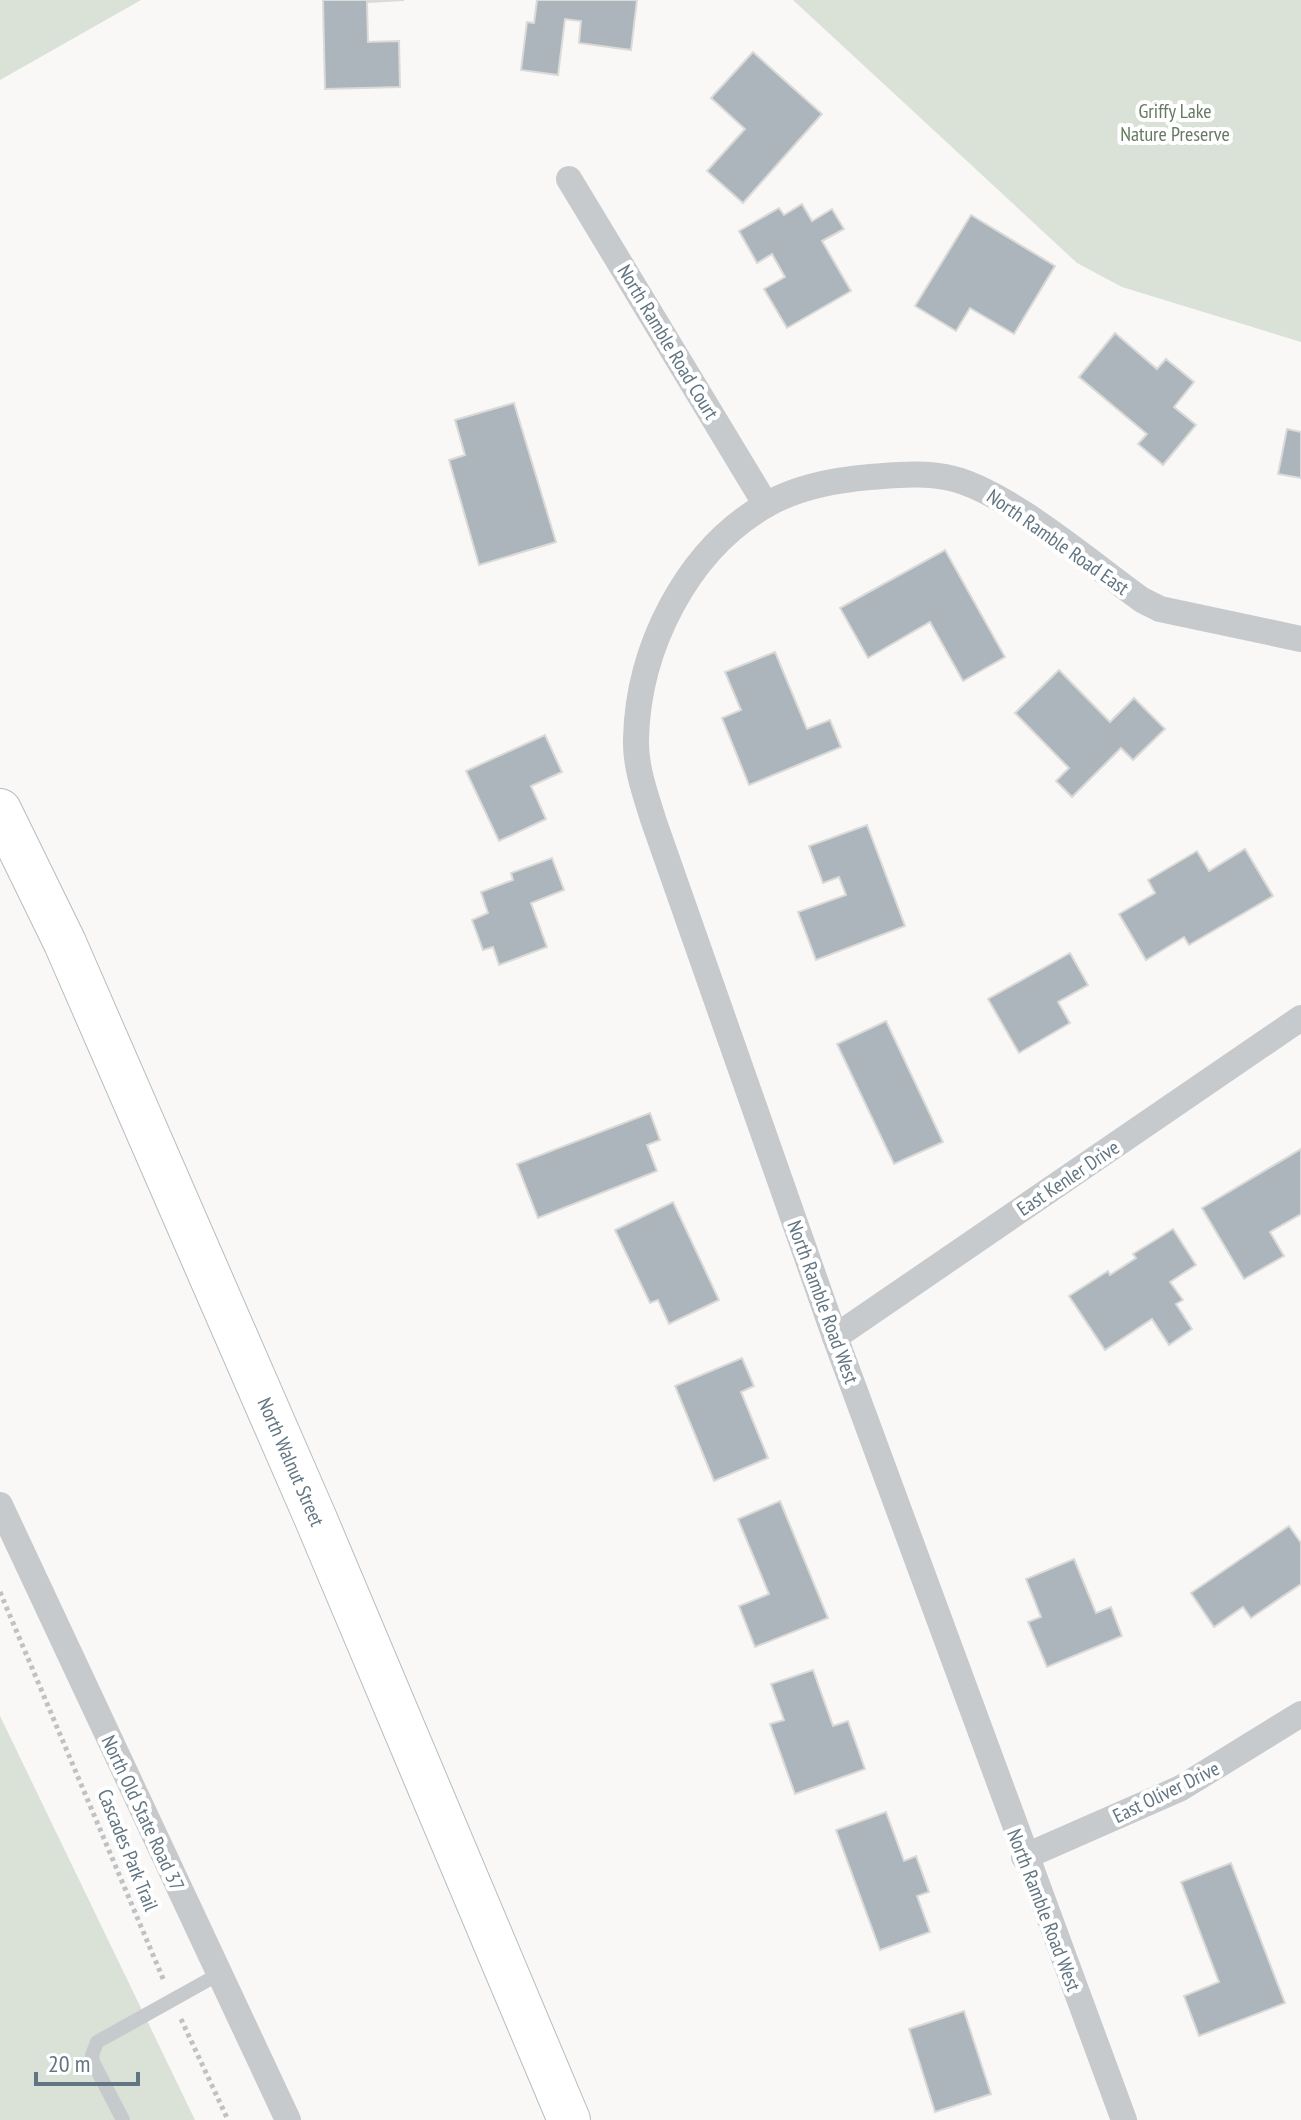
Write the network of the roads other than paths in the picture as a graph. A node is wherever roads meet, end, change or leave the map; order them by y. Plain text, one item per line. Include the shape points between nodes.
1 (569, 179) dead end
2 (766, 505) junction
3 (1301, 639) edge
4 (0, 810) edge
5 (1301, 1018) edge
6 (835, 1337) junction
7 (0, 1505) edge
8 (1301, 1714) edge
9 (1024, 1857) junction
10 (219, 1974) junction
11 (123, 2120) edge
12 (288, 2120) edge
13 (569, 2120) edge
14 (1124, 2120) edge

1 - 2 street, North Ramble Road Court
2 - 3 street, North Ramble Road East via 847,479 927,474 956,480 1004,502 1160,609
2 - 6 street, North Ramble Road West via 727,534 674,601 647,668 636,741 654,822
4 - 13 main road, North Walnut Street via 65,943
5 - 6 street, East Kenler Drive
6 - 9 street, North Ramble Road West
7 - 10 street, North Old State Road 37
8 - 9 street, East Oliver Drive via 1181,1788
9 - 14 street, North Ramble Road West
10 - 11 lane via 97,2042 93,2062
10 - 12 street, North Old State Road 37

